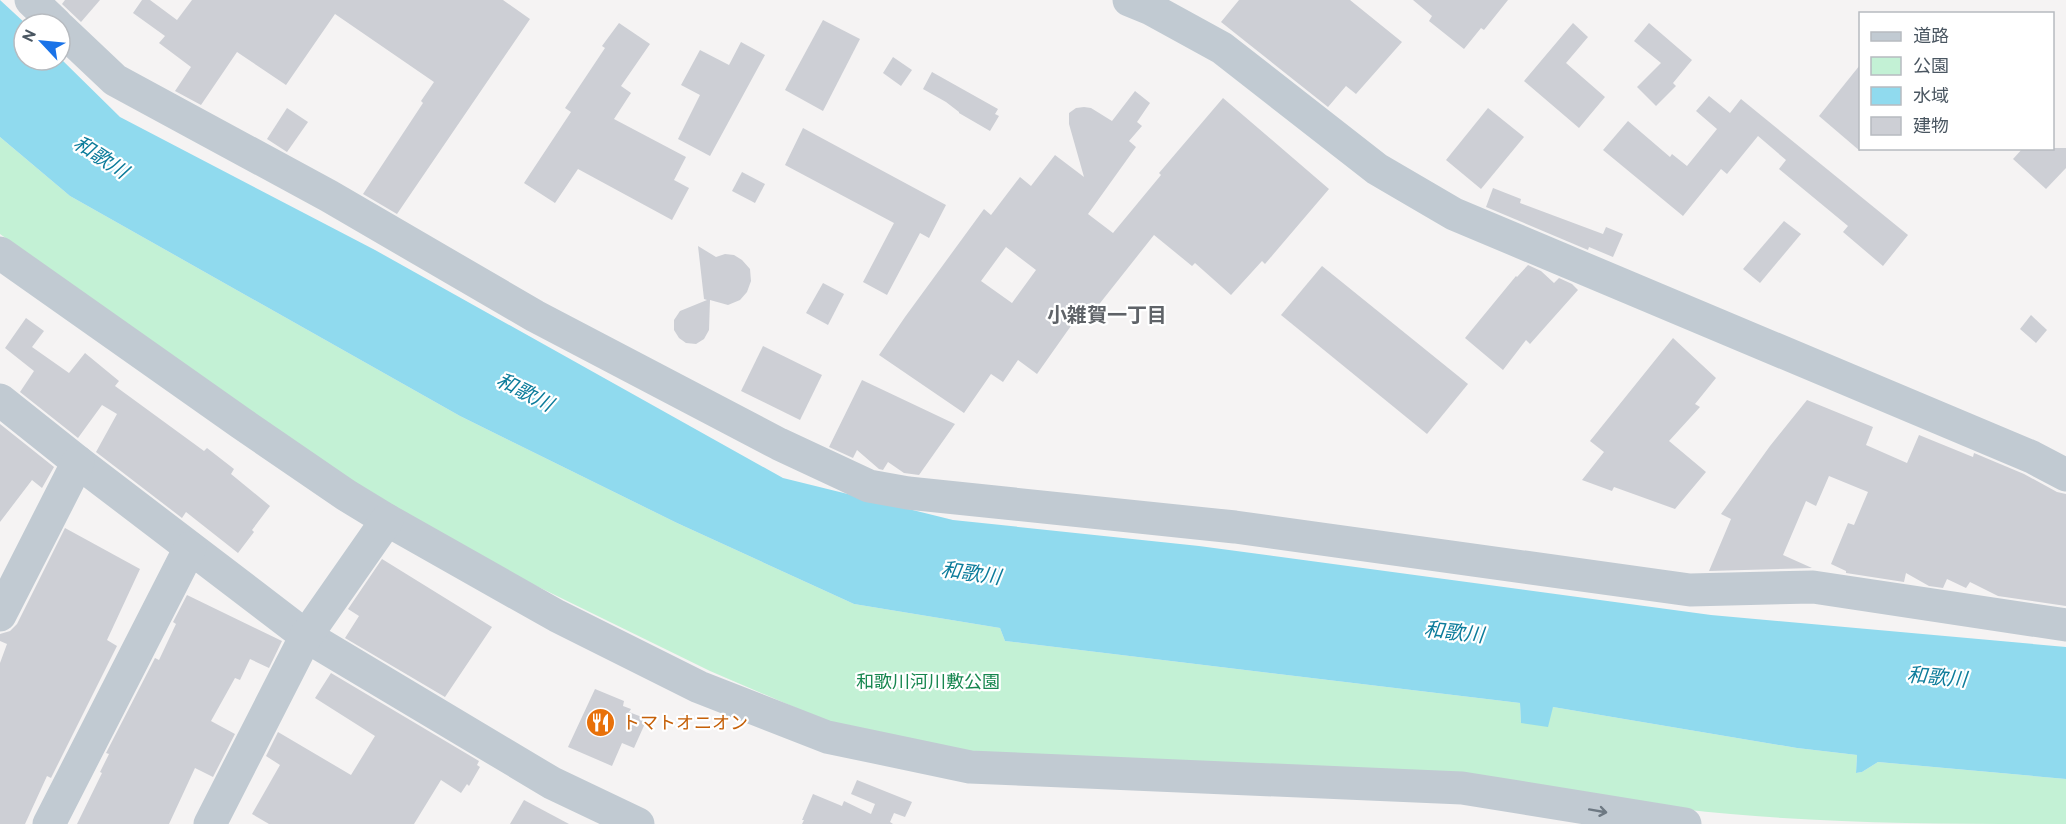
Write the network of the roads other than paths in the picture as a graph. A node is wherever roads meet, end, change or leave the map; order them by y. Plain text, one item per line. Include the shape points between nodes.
1 (31, 0) edge
2 (1129, 0) edge
3 (44, 12) edge
4 (72, 39) edge
5 (0, 253) edge
6 (0, 277) edge
7 (0, 400) edge
8 (78, 462) junction
9 (2066, 475) edge
10 (382, 528) junction
11 (190, 548) junction
12 (0, 615) edge
13 (2066, 625) edge
14 (306, 636) junction
15 (49, 824) edge
16 (210, 824) edge
17 (638, 824) edge
18 (1564, 824) edge
19 (1685, 824) edge

1 - 3 street
2 - 9 street via 1222,48 1377,169 1454,214 2032,457
4 - 13 street via 115,80 329,196 535,316 779,444 869,486 1235,527 1690,590 1813,587
5 - 10 street via 346,495
6 - 10 street via 333,510
7 - 8 street
8 - 11 street
8 - 12 street
10 - 14 street
10 - 18 street via 545,634 687,703 818,755 964,786 1455,805
10 -> 19 street via 688,682 826,737 970,767 1462,788
11 - 14 street
11 - 15 street
14 - 16 street
14 - 17 street via 552,783

